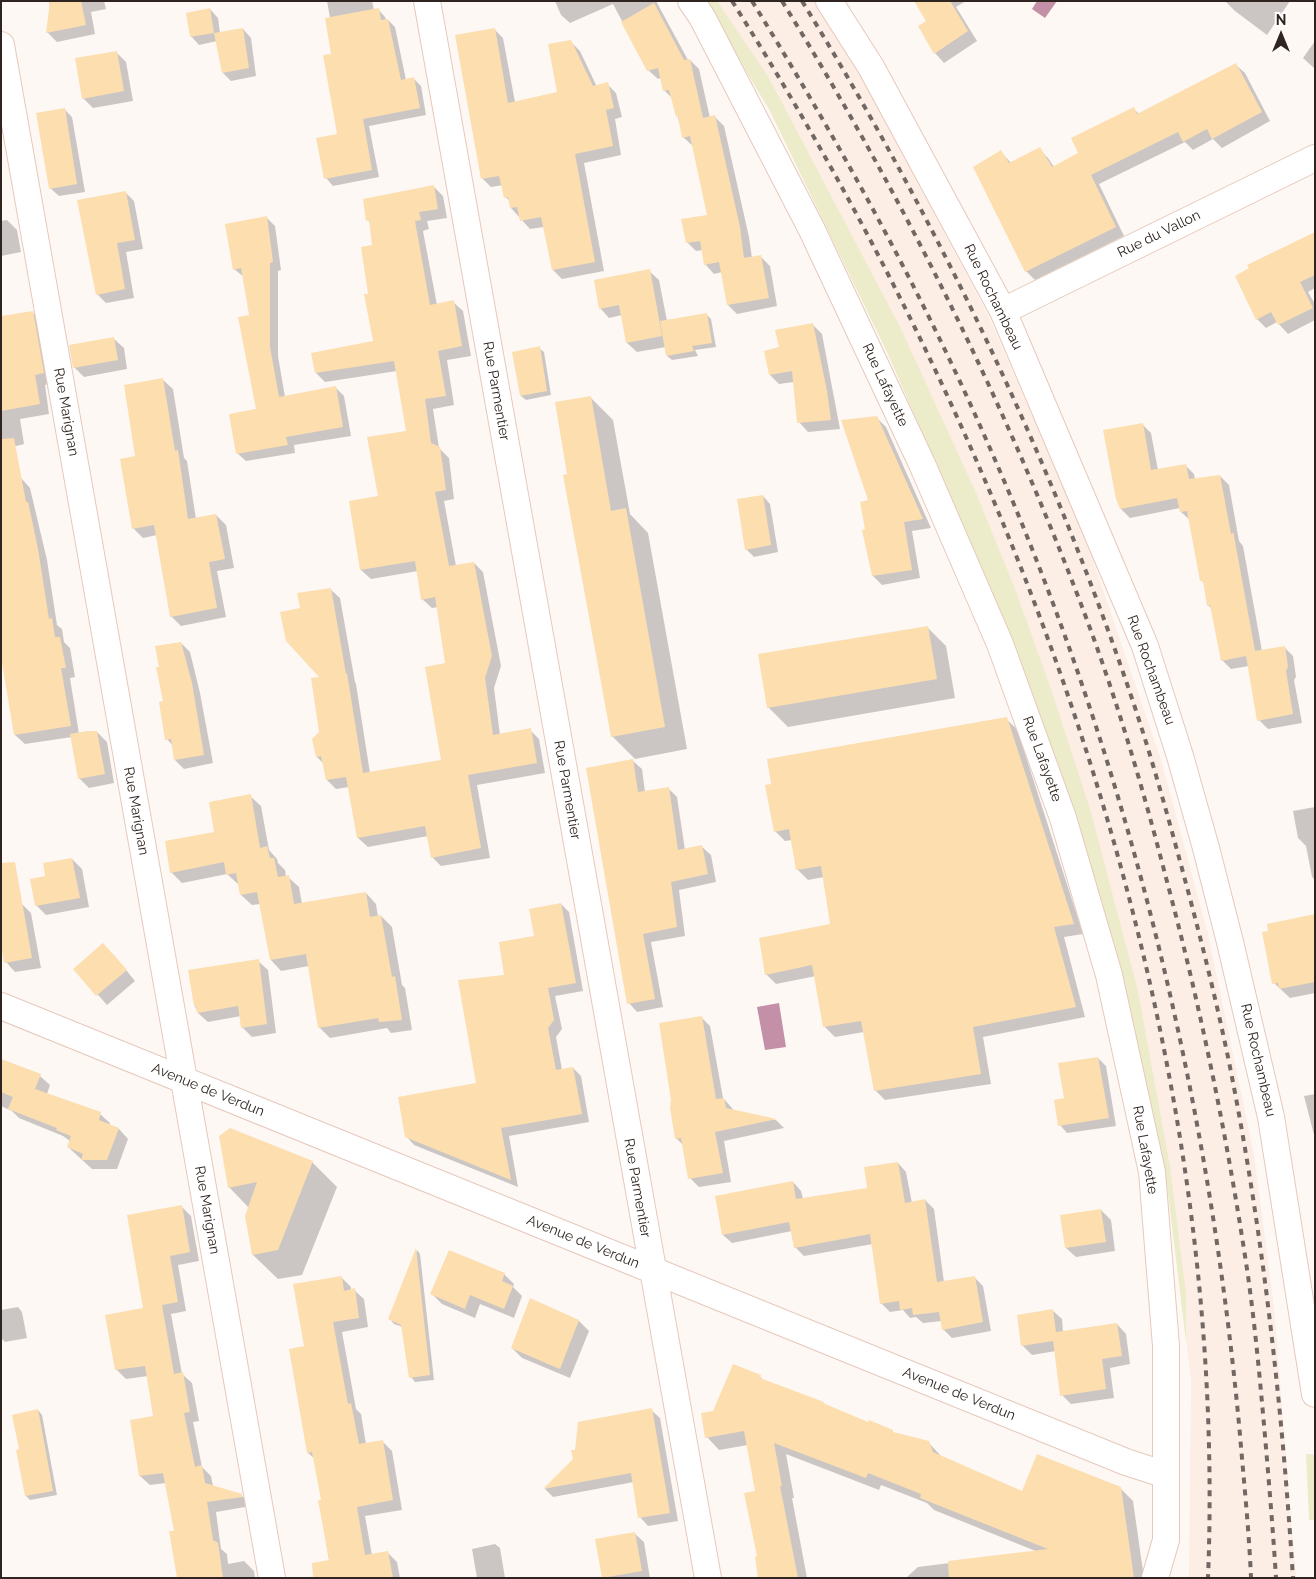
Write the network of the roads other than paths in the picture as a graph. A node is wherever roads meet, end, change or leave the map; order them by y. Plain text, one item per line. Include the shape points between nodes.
1 (427, 1) edge
2 (691, 1) edge
3 (829, 1) edge
4 (1, 44) edge
5 (1315, 158) edge
6 (1003, 311) junction
7 (1, 1006) edge
8 (184, 1080) junction
9 (652, 1269) junction
10 (1315, 1394) edge
11 (1166, 1475) junction
12 (272, 1578) edge
13 (708, 1578) edge
14 (1156, 1578) edge

1 - 9 street, Rue Parmentier
2 - 11 street, Rue Lafayette via 702,16 812,230 918,455 1000,644 1063,818 1109,975 1152,1172 1166,1346
3 - 6 street, Rue Rochambeau via 871,67
4 - 8 street, Rue Marignan
5 - 6 street, Rue du Vallon
6 - 10 street, Rue Rochambeau via 1145,646 1180,756 1230,942 1271,1117
7 - 8 street, Avenue de Verdun
8 - 9 street, Avenue de Verdun
8 - 12 street, Rue Marignan
9 - 11 street, Avenue de Verdun via 1126,1462
9 - 13 street, Rue Parmentier
11 - 14 street, Rue Lafayette via 1166,1540

